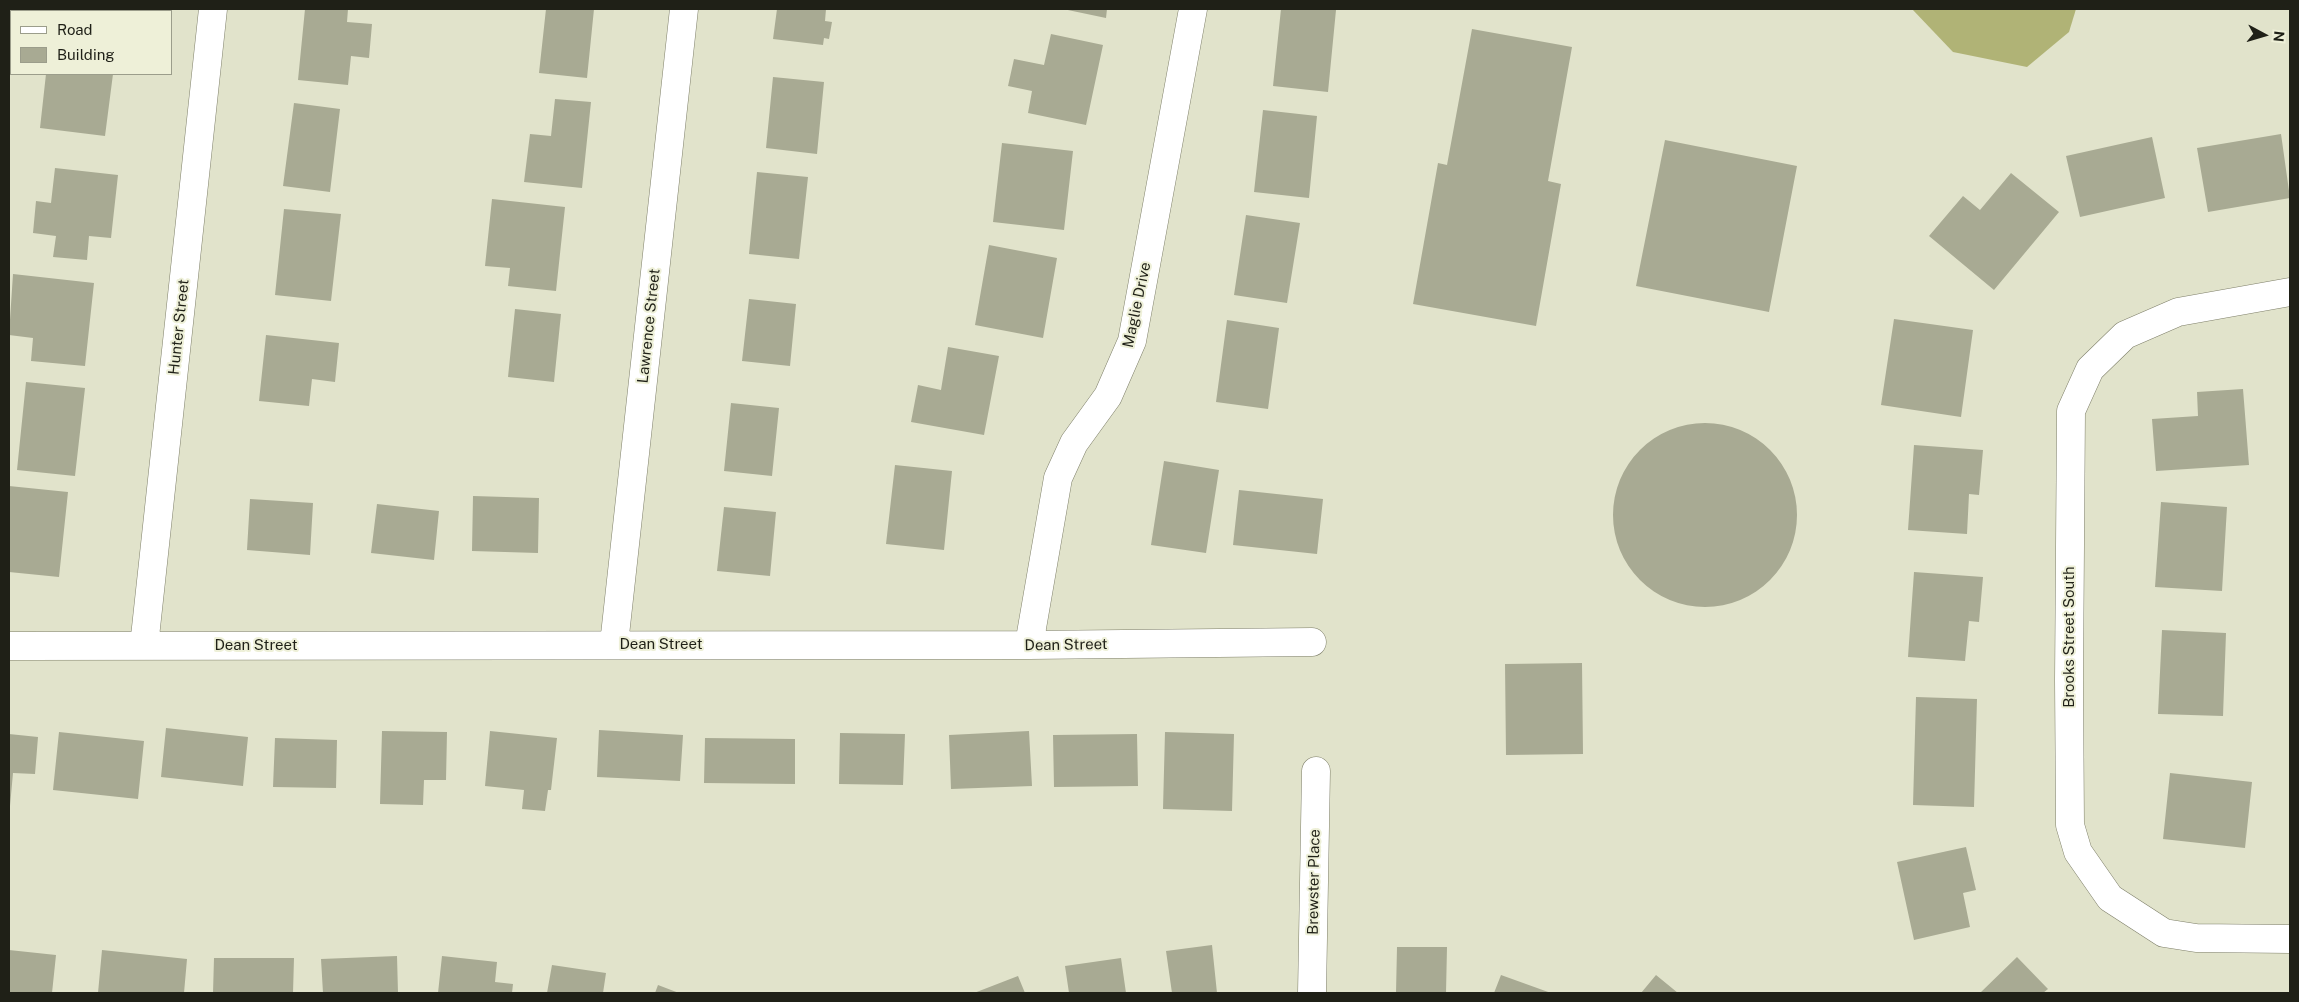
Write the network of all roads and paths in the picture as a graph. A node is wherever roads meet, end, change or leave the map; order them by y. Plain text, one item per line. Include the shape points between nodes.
1 (213, 9) edge
2 (684, 9) edge
3 (1193, 9) edge
4 (2290, 292) edge
5 (1312, 642) dead end
6 (614, 644) junction
7 (1029, 645) junction
8 (9, 646) edge
9 (144, 646) junction
10 (1316, 771) dead end
11 (2290, 939) edge
12 (1312, 993) edge

1 - 9 street, Hunter Street
2 - 6 street, Lawrence Street
3 - 7 street, Maglie Drive via 1132,341 1108,396 1074,443 1058,478
4 - 11 street, Brooks Street South via 2178,312 2125,335 2090,369 2071,411 2068,680 2070,825 2078,852 2110,898 2164,933 2196,938
5 - 7 street, Dean Street
6 - 7 street, Dean Street
6 - 9 street, Dean Street
8 - 9 street, Dean Street
10 - 12 street, Brewster Place

